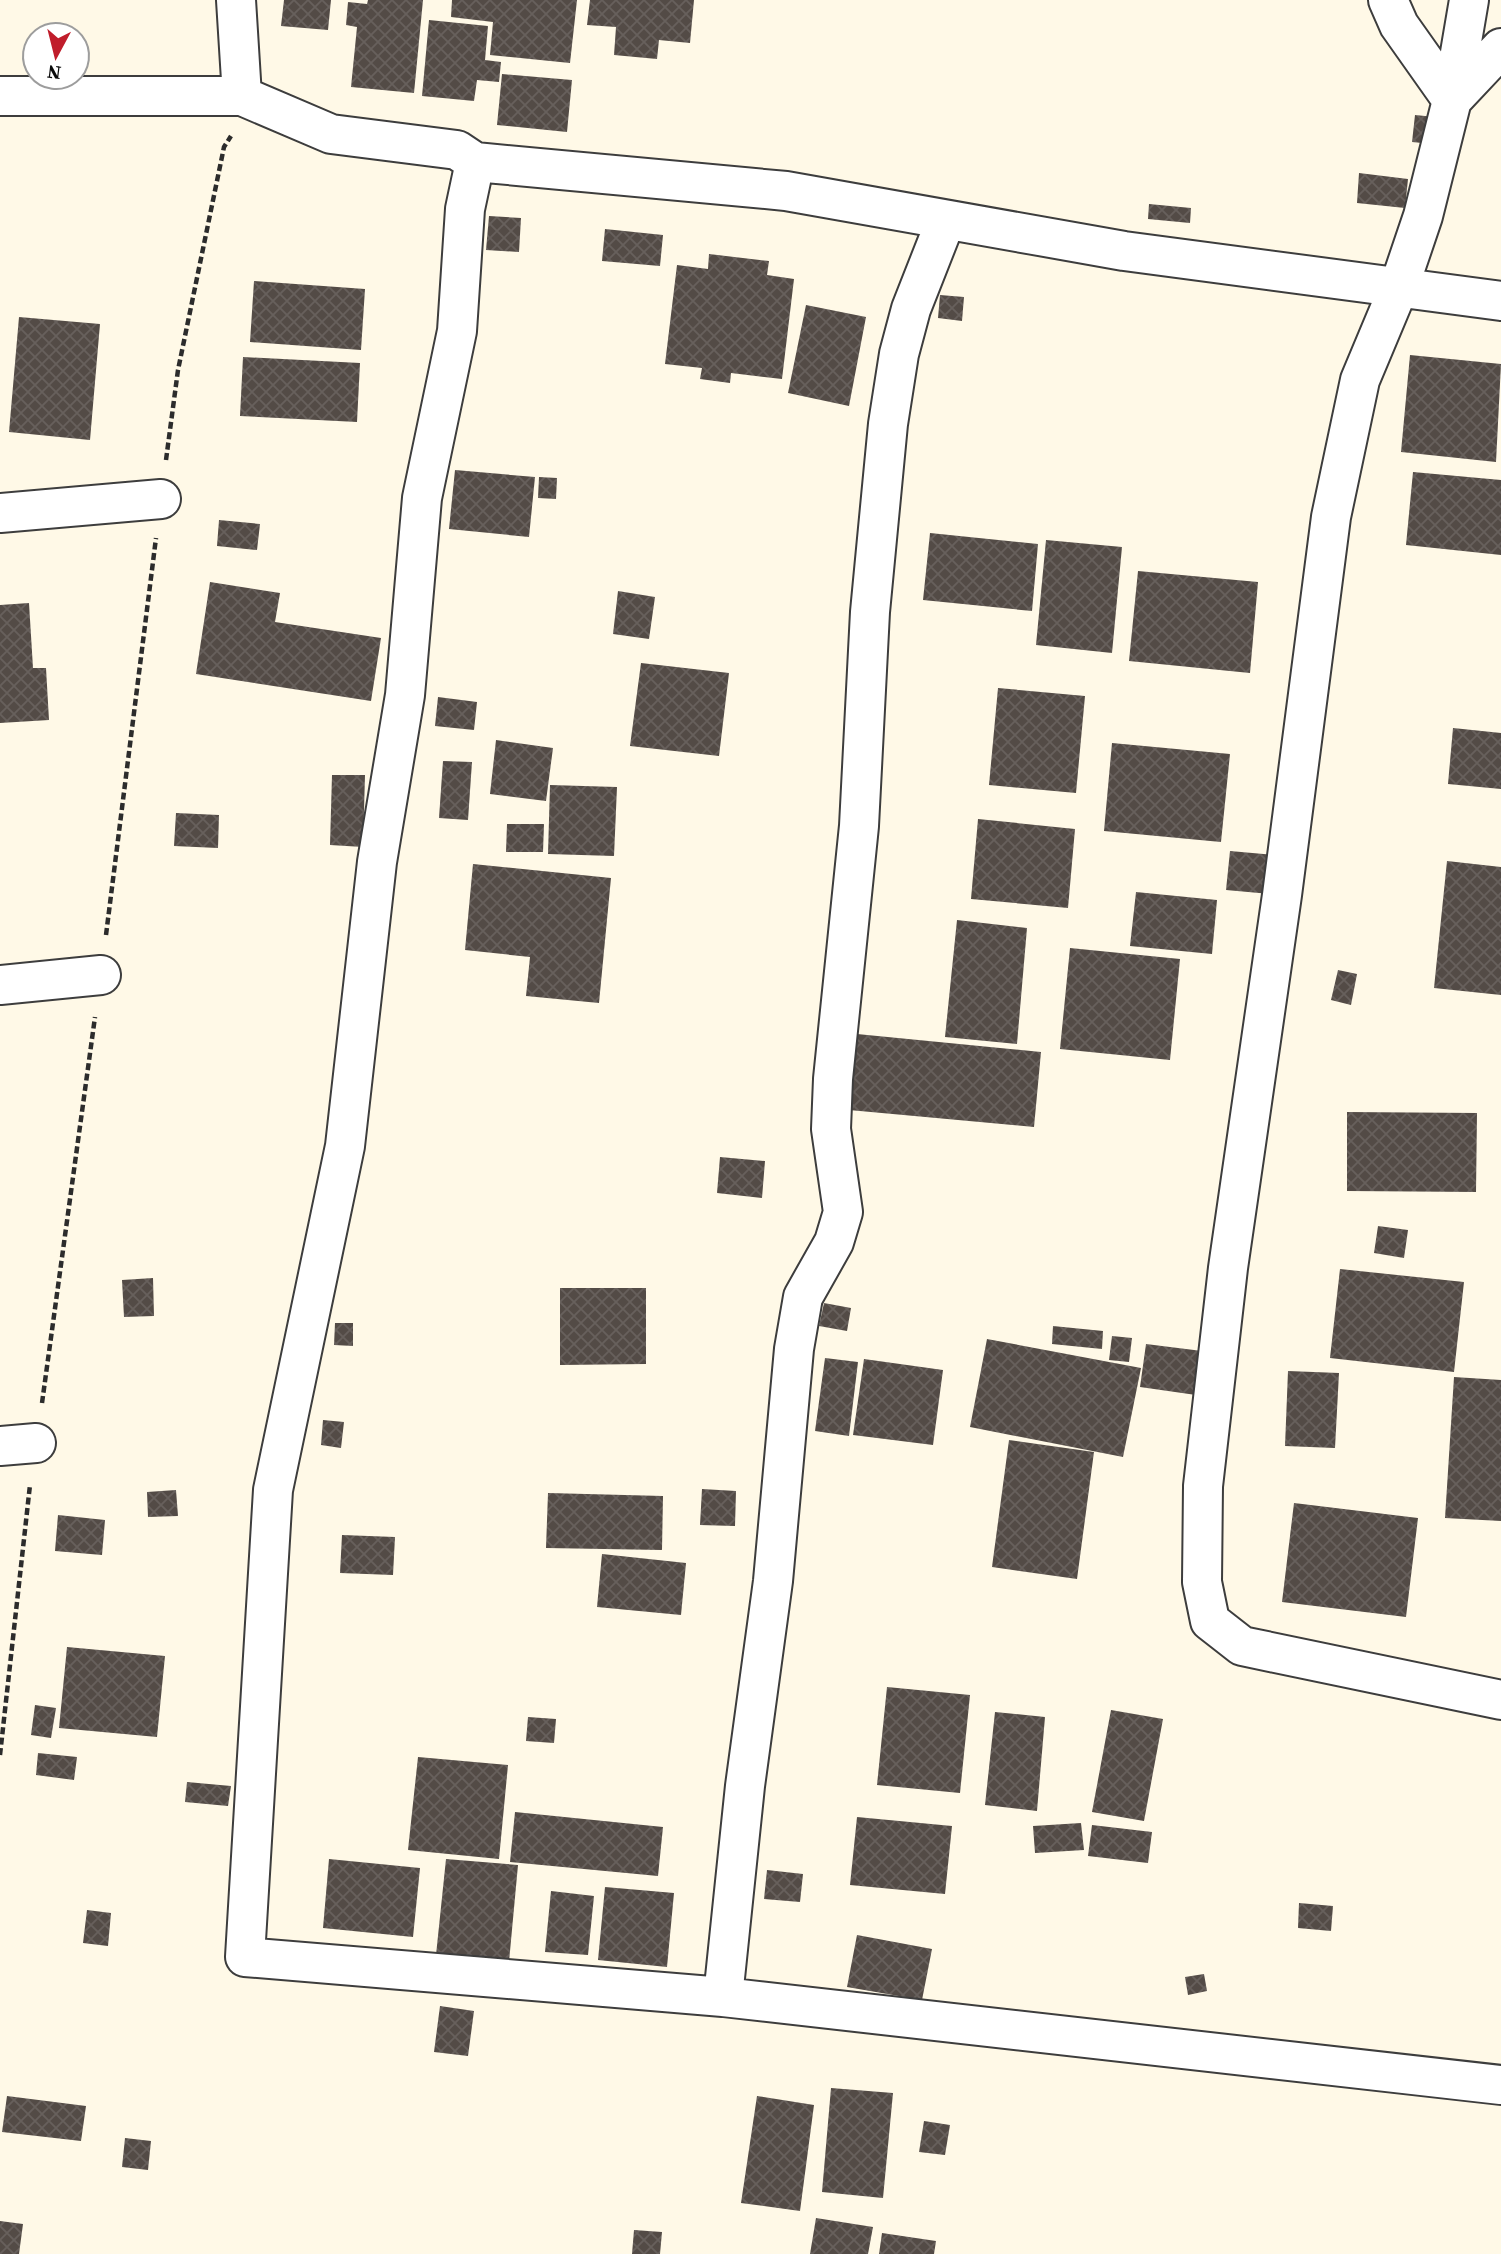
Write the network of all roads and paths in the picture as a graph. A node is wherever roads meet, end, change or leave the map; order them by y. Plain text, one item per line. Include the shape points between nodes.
1 (236, 0) edge
2 (1388, 0) edge
3 (1469, 0) edge
4 (1501, 48) edge
5 (0, 96) edge
6 (242, 96) junction
7 (1452, 100) junction
8 (475, 162) junction
9 (946, 220) junction
10 (1399, 286) junction
11 (1501, 301) edge
12 (161, 499) junction
13 (0, 513) edge
14 (101, 975) junction
15 (0, 985) edge
16 (18, 1444) edge
17 (1501, 1700) edge
18 (0, 1755) edge
19 (723, 1997) junction
20 (1501, 2085) edge

1 - 6 street
2 - 7 street via 1399,25
3 - 7 street
4 - 7 street
5 - 6 street
6 - 8 street via 331,134 457,150
6 - 12 path via 239,124 224,147 186,331
7 - 10 street via 1423,216
8 - 9 street via 786,191
8 - 19 street via 465,209 457,331 422,498 405,695 377,862 345,1146 273,1490 245,1957
9 - 10 street via 1124,251
9 - 19 street via 911,309 888,424 870,612 859,826 833,1079 831,1129 843,1212 834,1242 803,1297 794,1349 774,1581 745,1786
10 - 11 street
10 - 17 street via 1360,380 1331,517 1228,1268 1203,1486 1202,1582 1210,1622 1242,1646
12 - 13 street
12 - 14 path
14 - 15 street
14 - 16 path
16 - 18 path
19 - 20 street

